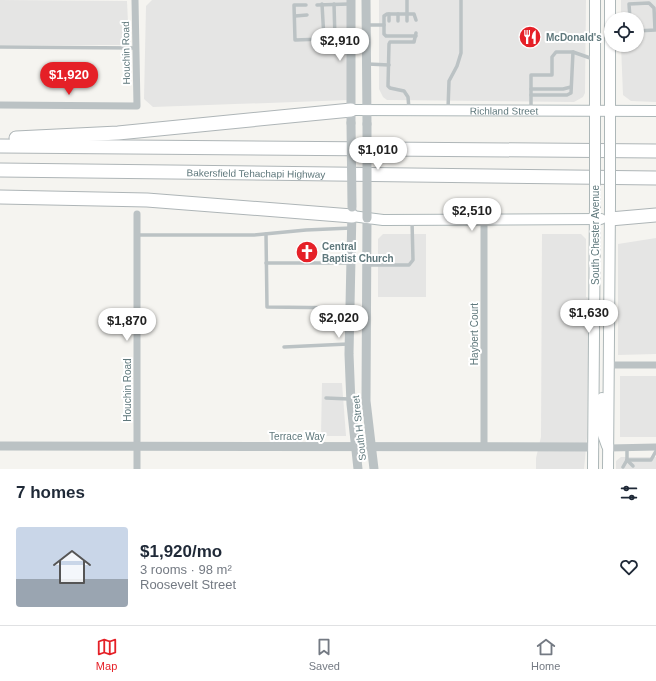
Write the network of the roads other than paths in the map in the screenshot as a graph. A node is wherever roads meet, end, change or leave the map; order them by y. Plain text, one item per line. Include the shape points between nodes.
1 (136, 0) edge
2 (366, 0) edge
3 (407, 0) edge
4 (461, 0) edge
5 (595, 0) edge
6 (610, 0) edge
7 (649, 1) edge
8 (299, 2) edge
9 (350, 2) edge
10 (325, 3) edge
11 (334, 4) junction
12 (306, 5) dead end
13 (317, 5) dead end
14 (610, 12) edge
15 (630, 12) edge
16 (389, 14) junction
17 (398, 14) junction
18 (407, 14) junction
19 (307, 15) dead end
20 (318, 15) dead end
21 (323, 15) junction
22 (295, 16) junction
23 (416, 20) dead end
24 (389, 21) dead end
25 (398, 21) dead end
26 (407, 21) dead end
27 (366, 25) junction
28 (384, 25) junction
29 (644, 31) edge
30 (351, 38) junction
31 (324, 39) junction
32 (335, 39) junction
33 (0, 47) edge
34 (136, 48) junction
35 (573, 52) junction
36 (611, 52) edge
37 (595, 60) junction
38 (367, 64) junction
39 (388, 65) junction
40 (572, 87) junction
41 (531, 89) junction
42 (531, 95) junction
43 (0, 105) edge
44 (367, 110) junction
45 (409, 110) junction
46 (448, 110) junction
47 (531, 110) junction
48 (595, 111) junction
49 (610, 111) junction
50 (656, 111) edge
51 (351, 116) junction
52 (0, 139) edge
53 (0, 146) edge
54 (656, 151) edge
55 (0, 170) edge
56 (656, 178) edge
57 (0, 197) edge
58 (137, 214) dead end
59 (656, 215) edge
60 (352, 217) junction
61 (367, 218) junction
62 (610, 219) junction
63 (412, 220) junction
64 (595, 220) junction
65 (484, 221) junction
66 (266, 234) junction
67 (137, 235) junction
68 (266, 263) junction
69 (350, 263) junction
70 (367, 265) junction
71 (596, 291) junction
72 (350, 308) junction
73 (350, 344) junction
74 (284, 347) dead end
75 (610, 365) junction
76 (656, 365) edge
77 (595, 367) junction
78 (326, 398) dead end
79 (350, 399) junction
80 (0, 446) edge
81 (137, 446) junction
82 (356, 447) junction
83 (371, 447) junction
84 (484, 447) junction
85 (594, 447) junction
86 (656, 447) edge
87 (609, 448) junction
88 (627, 448) junction
89 (656, 451) edge
90 (627, 460) junction
91 (625, 466) dead end
92 (633, 466) dead end
93 (137, 469) edge
94 (358, 469) edge
95 (374, 469) edge
96 (593, 469) edge
97 (602, 469) edge
98 (608, 469) edge

1 - 34 street, Houchin Road
2 - 27 street, South H Street
3 - 18 lane
4 - 46 lane via 461,52 449,81
5 - 37 main road, South Chester Avenue
6 - 14 main road, South Chester Avenue
7 - 15 lane via 629,4
7 - 29 lane via 654,8 655,30
8 - 12 lane
8 - 22 lane via 294,5
9 - 11 lane
9 - 30 street, South H Street
10 - 11 lane
10 - 13 lane
10 - 21 lane
11 - 32 lane
16 - 17 lane
16 - 24 lane
16 - 28 lane via 384,16
17 - 18 lane
17 - 25 lane
18 - 23 lane via 414,14
18 - 26 lane
19 - 22 lane
20 - 21 lane
21 - 31 lane
22 - 31 lane via 295,40
27 - 28 lane
27 - 38 street, South H Street
28 - 39 lane via 384,34 416,35 414,42 390,42
30 - 32 lane
30 - 51 street, South H Street
31 - 32 lane
33 - 34 lane
34 - 43 street, Houchin Road via 137,106
35 - 37 lane
35 - 40 lane
35 - 41 lane via 556,52 552,57 552,75 531,75
36 - 49 main road, South Chester Avenue
37 - 48 main road, South Chester Avenue
38 - 39 lane
38 - 44 street, South H Street
39 - 45 lane via 388,86 404,91 408,98
40 - 41 lane
40 - 42 lane via 571,93 567,95
41 - 42 lane
42 - 47 lane
44 - 45 main road, Richland Street
44 - 51 main road, Richland Street
44 - 61 street, South H Street, bridge
45 - 46 main road, Richland Street
46 - 47 main road, Richland Street
47 - 48 main road, Richland Street
48 - 49 main road, Richland Street
48 - 64 main road, South Chester Avenue, bridge
49 - 50 main road, Richland Street
49 - 62 main road, South Chester Avenue, bridge
51 - 52 highway
51 - 60 street, South H Street, bridge
53 - 54 highway
55 - 56 highway, Bakersfield Tehachapi Highway
57 - 60 highway via 147,200
58 - 67 street, Houchin Road
59 - 62 highway
60 - 61 main road
60 - 66 lane
60 - 69 street, South H Street
61 - 63 main road
61 - 70 street, South H Street
62 - 64 main road
62 - 75 main road, South Chester Avenue
63 - 65 main road
63 - 70 lane via 413,260 409,265
64 - 65 main road
64 - 71 main road, South Chester Avenue
65 - 84 street, Haybert Court
66 - 67 lane
66 - 68 lane
67 - 81 street, Houchin Road
68 - 69 lane
68 - 72 lane via 267,307
69 - 72 street, South H Street
70 - 83 street, South H Street via 366,401
71 - 75 main road via 599,304 600,344 603,355
71 - 77 main road, South Chester Avenue
72 - 73 street, South H Street
73 - 74 lane
73 - 79 street, South H Street
75 - 76 street
75 - 87 main road, South Chester Avenue
77 - 85 main road, South Chester Avenue
77 - 87 main road via 600,376 602,432 605,444
78 - 79 lane
79 - 82 street, South H Street
80 - 81 street, Terrace Way
81 - 82 street, Terrace Way
81 - 93 street, Houchin Road
82 - 83 street, Terrace Way
82 - 94 street, South H Street
83 - 84 street, Terrace Way
83 - 95 street, South H Street
84 - 85 street, Terrace Way
85 - 96 main road, South Chester Avenue
85 - 97 main road via 600,452
86 - 88 street
87 - 88 street
87 - 98 main road, South Chester Avenue
88 - 90 lane
89 - 90 lane via 651,460
90 - 91 lane
90 - 92 lane

